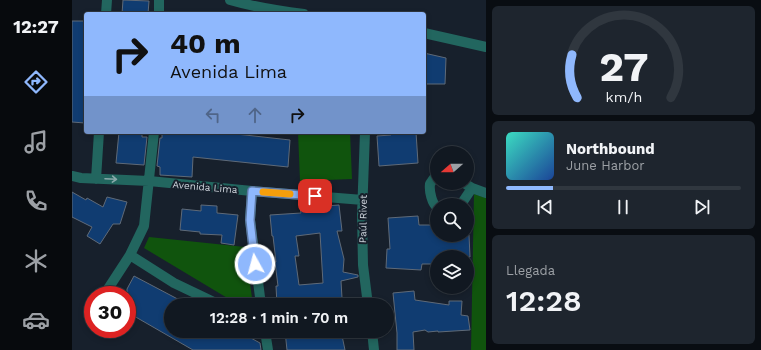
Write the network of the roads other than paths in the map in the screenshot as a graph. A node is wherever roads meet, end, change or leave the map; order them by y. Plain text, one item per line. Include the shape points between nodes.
1 (107, 0) edge
2 (159, 0) edge
3 (230, 0) edge
4 (106, 12) edge
5 (159, 12) edge
6 (287, 12) edge
7 (426, 32) edge
8 (486, 47) edge
9 (99, 134) edge
10 (154, 134) edge
11 (365, 134) edge
12 (72, 176) edge
13 (96, 178) junction
14 (149, 181) junction
15 (474, 187) edge
16 (252, 191) junction
17 (486, 192) edge
18 (363, 200) junction
19 (130, 255) junction
20 (110, 286) edge
21 (205, 298) edge
22 (260, 298) edge
23 (367, 298) edge
24 (266, 338) edge
25 (373, 338) edge
26 (268, 350) edge
27 (374, 350) edge

1 - 4 street
2 - 5 street
3 - 6 street
7 - 8 street
9 - 13 street
10 - 14 street
11 - 18 street, Paúl Rivet
12 - 13 street, Avenida Lima
13 -> 14 street, Avenida Lima
14 - 16 street, Avenida Lima
14 - 19 street via 144,226
15 - 17 street
16 - 18 street, Avenida Lima
16 - 22 street via 250,220
18 - 23 street, Paúl Rivet via 363,266
19 - 20 street
19 - 21 street via 174,283
24 - 26 street
25 - 27 street

